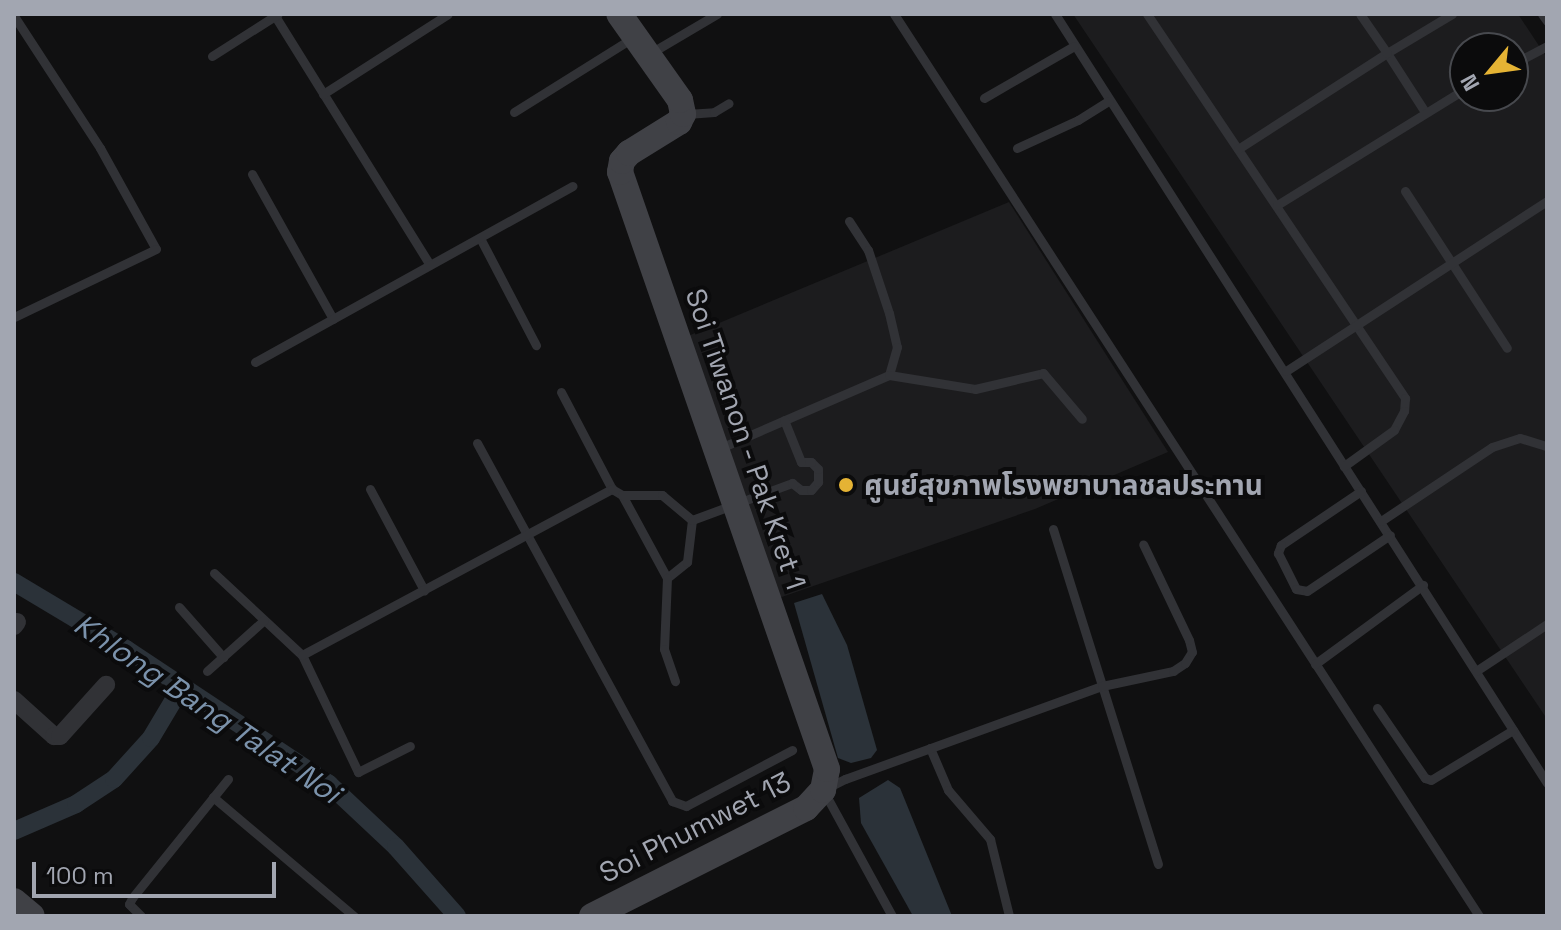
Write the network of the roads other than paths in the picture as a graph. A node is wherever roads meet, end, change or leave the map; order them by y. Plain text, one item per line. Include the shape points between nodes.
1 (448, 14) edge
2 (619, 14) edge
3 (717, 14) edge
4 (894, 14) edge
5 (1055, 14) edge
6 (1147, 14) edge
7 (1360, 14) edge
8 (1452, 14) edge
9 (1542, 14) edge
10 (276, 15) edge
11 (14, 16) edge
12 (1547, 21) edge
13 (640, 46) junction
14 (1074, 46) junction
15 (1547, 46) edge
16 (1387, 53) junction
17 (212, 56) dead end
18 (1529, 56) edge
19 (323, 94) junction
20 (984, 98) dead end
21 (1449, 98) edge
22 (1108, 101) junction
23 (729, 103) dead end
24 (514, 112) dead end
25 (1425, 112) junction
26 (683, 114) junction
27 (1017, 148) dead end
28 (1238, 149) junction
29 (252, 174) dead end
30 (572, 186) dead end
31 (1405, 191) dead end
32 (1547, 201) edge
33 (1277, 205) junction
34 (849, 221) dead end
35 (480, 238) junction
36 (1450, 263) junction
37 (430, 265) junction
38 (14, 317) edge
39 (333, 319) junction
40 (1355, 323) junction
41 (536, 345) dead end
42 (1507, 348) dead end
43 (255, 362) dead end
44 (1286, 371) junction
45 (889, 375) junction
46 (561, 392) dead end
47 (1082, 419) dead end
48 (784, 420) junction
49 (477, 443) dead end
50 (1547, 446) edge
51 (717, 450) junction
52 (1344, 466) junction
53 (370, 489) dead end
54 (612, 489) junction
55 (1361, 491) junction
56 (622, 495) junction
57 (735, 505) junction
58 (692, 520) junction
59 (1381, 521) junction
60 (1053, 529) dead end
61 (526, 534) junction
62 (1390, 535) junction
63 (1143, 544) dead end
64 (214, 573) dead end
65 (667, 578) junction
66 (1423, 585) junction
67 (424, 590) junction
68 (179, 607) dead end
69 (264, 620) junction
70 (1547, 624) edge
71 (302, 655) junction
72 (223, 657) junction
73 (1315, 664) junction
74 (207, 671) dead end
75 (1476, 671) junction
76 (675, 681) dead end
77 (106, 685) dead end
78 (1102, 686) junction
79 (14, 700) edge
80 (1377, 708) dead end
81 (1513, 730) junction
82 (410, 746) dead end
83 (930, 748) junction
84 (792, 750) dead end
85 (1547, 761) edge
86 (1537, 768) junction
87 (228, 779) dead end
88 (1547, 783) edge
89 (823, 790) junction
90 (213, 797) junction
91 (1158, 864) dead end
92 (14, 901) edge
93 (32, 916) edge
94 (141, 916) edge
95 (354, 916) edge
96 (592, 916) edge
97 (892, 916) edge
98 (1009, 916) edge
99 (1479, 916) edge

1 - 19 lane
2 - 13 street
3 - 13 lane
4 - 73 lane
5 - 14 lane
6 - 28 lane
7 - 16 lane
8 - 16 lane
9 - 12 lane
10 - 17 lane
10 - 19 lane
11 - 38 lane via 100,148 156,249
13 - 24 lane
13 - 26 street via 680,100
14 - 20 lane
14 - 22 lane
15 - 18 lane
16 - 25 lane
16 - 28 lane
19 - 37 lane
21 - 25 lane
22 - 27 lane
22 - 44 lane
23 - 26 lane via 714,112
25 - 33 lane
26 - 51 street, Soi Tiwanon - Pak Kret 1 via 679,122 629,153 620,172
28 - 33 lane
29 - 39 lane
30 - 35 lane
31 - 36 lane
32 - 36 lane
33 - 40 lane
34 - 45 lane via 868,250 889,313 897,347
35 - 37 lane
35 - 41 lane
36 - 40 lane
36 - 42 lane
37 - 39 lane
39 - 43 lane
40 - 44 lane
40 - 52 lane via 1405,398 1405,407 1394,430
44 - 52 lane
45 - 47 lane via 975,389 1043,373
45 - 48 lane
46 - 54 lane
48 - 51 lane
48 - 57 lane via 801,462 818,469 818,482 811,490 792,483
49 - 61 lane
50 - 59 lane via 1520,438 1492,447
51 - 57 street, Soi Tiwanon - Pak Kret 1
52 - 55 lane
53 - 67 lane
54 - 56 lane
54 - 61 lane
55 - 59 lane
55 - 62 lane via 1281,545 1278,553 1296,589 1307,591
56 - 58 lane via 662,495
56 - 65 lane
57 - 58 lane
57 - 89 street, Soi Tiwanon - Pak Kret 1 via 827,769
58 - 65 lane via 687,562
59 - 62 lane
60 - 78 lane
61 - 67 lane
61 - 84 lane via 672,801 686,806
62 - 66 lane
63 - 78 lane via 1192,652 1173,671
64 - 69 lane
65 - 76 lane via 664,649
66 - 73 lane
66 - 75 lane
67 - 71 lane
68 - 72 lane
69 - 71 lane
69 - 72 lane
70 - 75 lane
71 - 82 lane via 358,772
72 - 74 lane
73 - 99 lane
75 - 81 lane
77 - 79 street via 60,736
78 - 83 lane
78 - 91 lane
80 - 81 lane via 1431,780
81 - 86 lane
83 - 89 lane
83 - 98 lane via 948,790 990,839
85 - 86 lane
86 - 88 lane
87 - 90 lane
89 - 96 street, Soi Phumwet 13 via 806,808
89 - 97 lane, Soi Tiwanon - Pak Kret 1
90 - 94 lane via 132,898 129,904
90 - 95 lane
92 - 93 street

